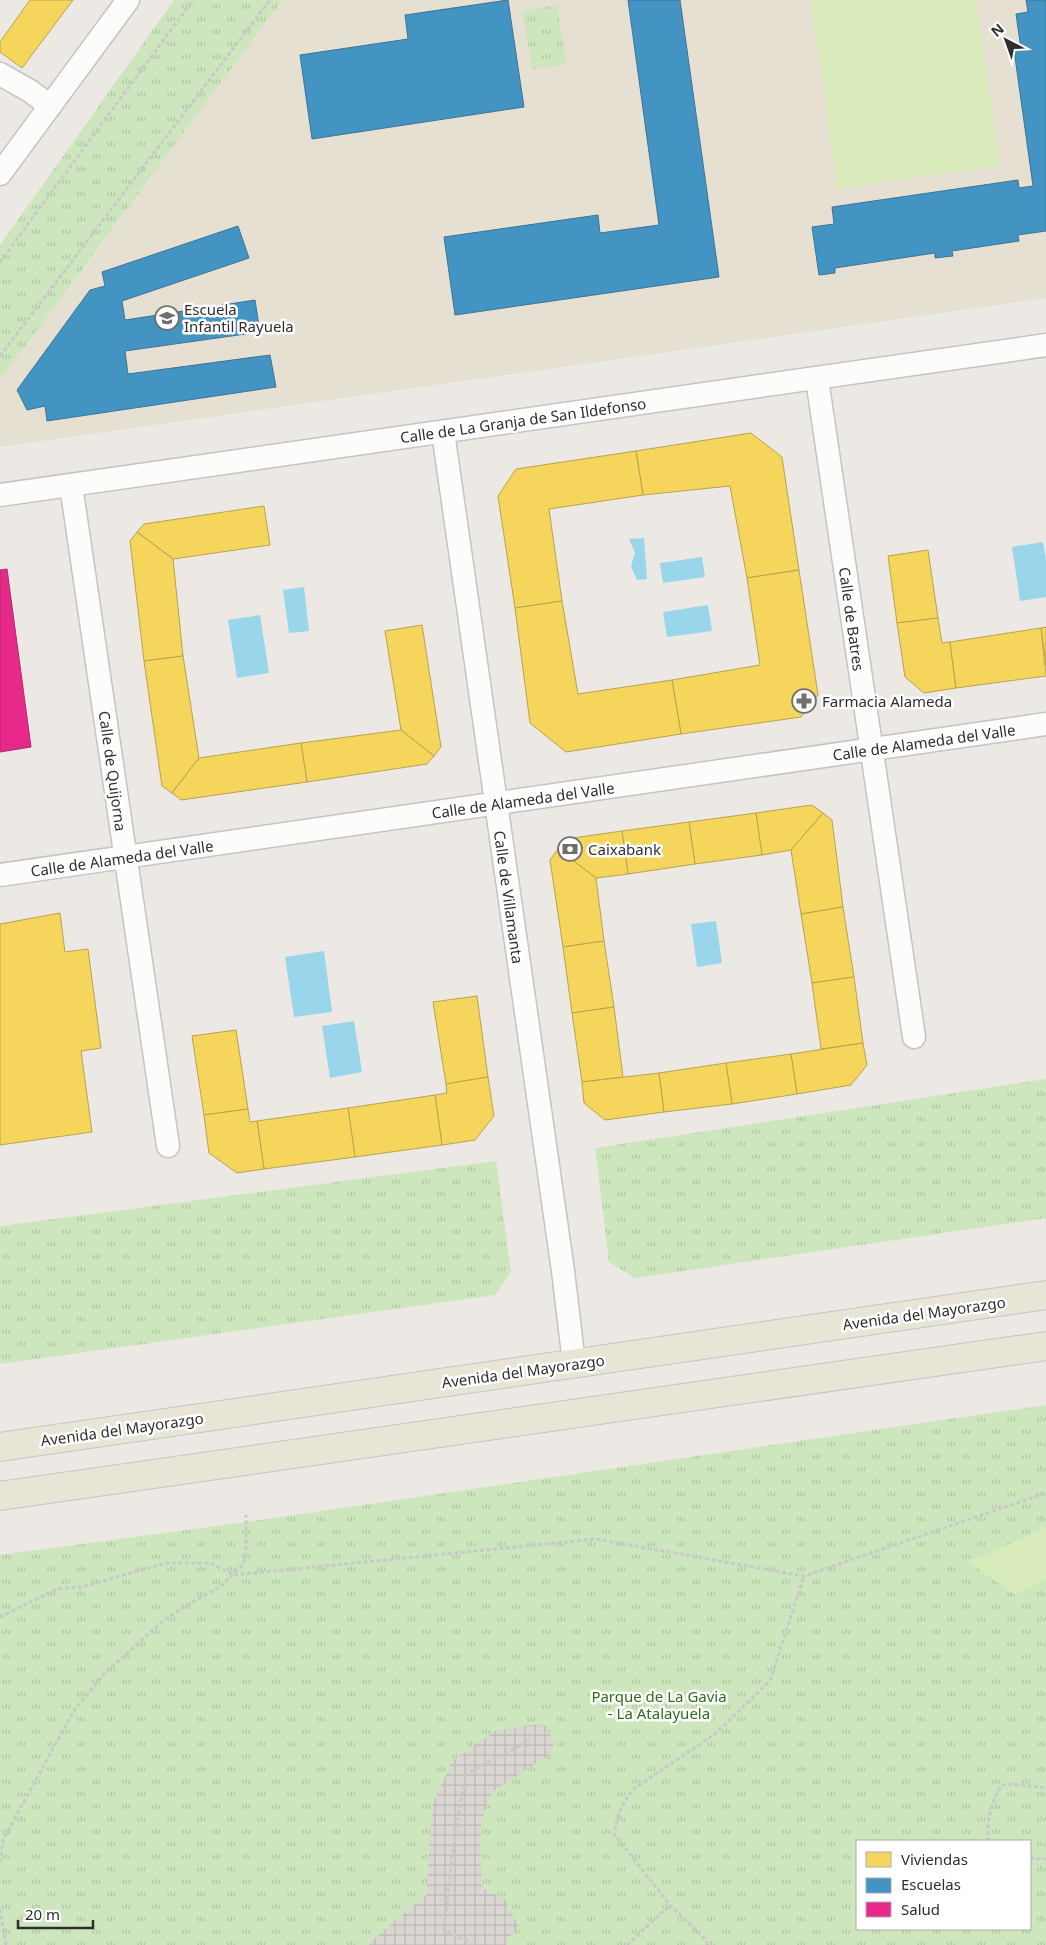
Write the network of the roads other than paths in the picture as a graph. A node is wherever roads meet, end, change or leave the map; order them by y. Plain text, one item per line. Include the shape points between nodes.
1 (128, 0) edge
2 (0, 74) edge
3 (50, 106) junction
4 (0, 174) edge
5 (1046, 345) edge
6 (817, 378) junction
7 (443, 432) junction
8 (71, 485) junction
9 (0, 495) edge
10 (1046, 724) edge
11 (872, 750) junction
12 (495, 803) junction
13 (126, 856) junction
14 (0, 875) edge
15 (914, 1037) dead end
16 (168, 1146) dead end
17 (1046, 1295) edge
18 (1046, 1346) edge
19 (574, 1363) junction
20 (0, 1447) edge
21 (0, 1496) edge

1 - 3 street
2 - 3 street
3 - 4 street
5 - 6 street, Calle de La Granja de San Ildefonso
6 - 7 street, Calle de La Granja de San Ildefonso
6 - 11 street, Calle de Batres
7 - 8 street, Calle de La Granja de San Ildefonso
7 - 12 street, Calle de Villamanta
8 - 9 street, Calle de La Granja de San Ildefonso
8 - 13 street, Calle de Quijorna
10 - 11 street, Calle de Alameda del Valle
11 - 12 street, Calle de Alameda del Valle
11 - 15 street, Calle de Batres
12 - 13 street, Calle de Alameda del Valle
12 - 19 street, Calle de Villamanta
13 - 14 street, Calle de Alameda del Valle
13 - 16 street, Calle de Quijorna
17 - 19 main road, Avenida del Mayorazgo
18 - 21 main road
19 - 20 main road, Avenida del Mayorazgo

